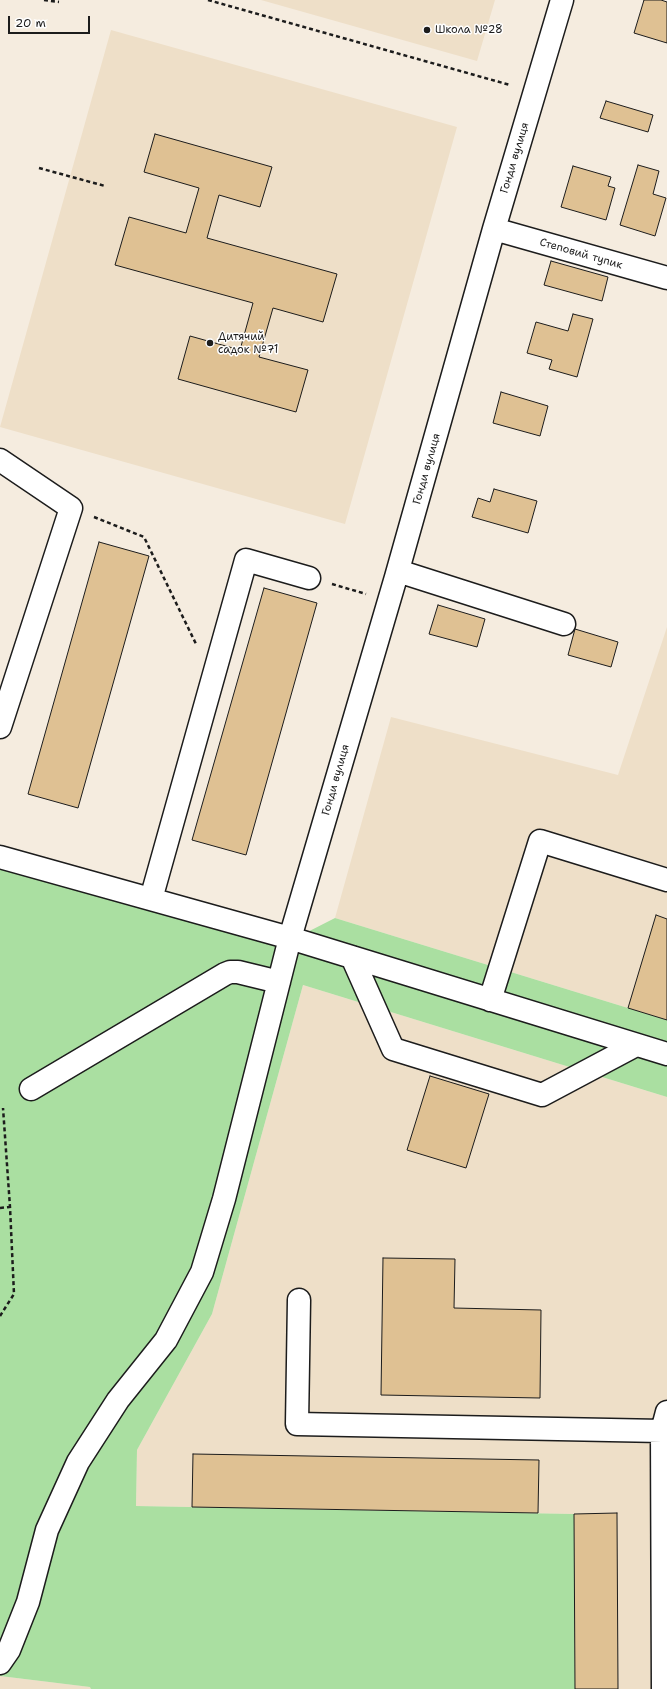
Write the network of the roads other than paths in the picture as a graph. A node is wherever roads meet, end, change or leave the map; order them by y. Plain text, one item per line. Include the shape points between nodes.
1 (562, 0) edge
2 (494, 229) junction
3 (667, 278) edge
4 (0, 460) edge
5 (398, 571) junction
6 (309, 578) road end
7 (564, 624) dead end
8 (0, 727) edge
9 (0, 856) edge
10 (667, 880) edge
11 (151, 899) junction
12 (290, 938) junction
13 (352, 957) junction
14 (279, 982) junction
15 (490, 1000) junction
16 (636, 1044) junction
17 (667, 1054) edge
18 (31, 1089) dead end
19 (299, 1300) dead end
20 (664, 1422) edge
21 (665, 1547) edge
22 (0, 1663) edge
23 (663, 1689) edge

1 - 2 street, Гонди вулиця
2 - 3 street, Степовий тупик
2 - 5 street, Гонди вулиця
4 - 8 street via 71,508
5 - 7 street
5 - 12 street, Гонди вулиця
6 - 11 street via 246,560
9 - 11 street
10 - 15 street via 540,841
11 - 12 street
12 - 13 street
12 - 14 street, Гонди вулиця
13 - 15 street
13 - 16 street via 393,1049 542,1095
14 - 18 street via 238,972 225,974
14 - 22 street, Гонди вулиця via 224,1199 202,1272 166,1340 118,1400 78,1462 47,1530 28,1602 9,1650
15 - 16 street
16 - 17 street
19 - 20 street via 297,1424
20 - 21 street
21 - 23 street

